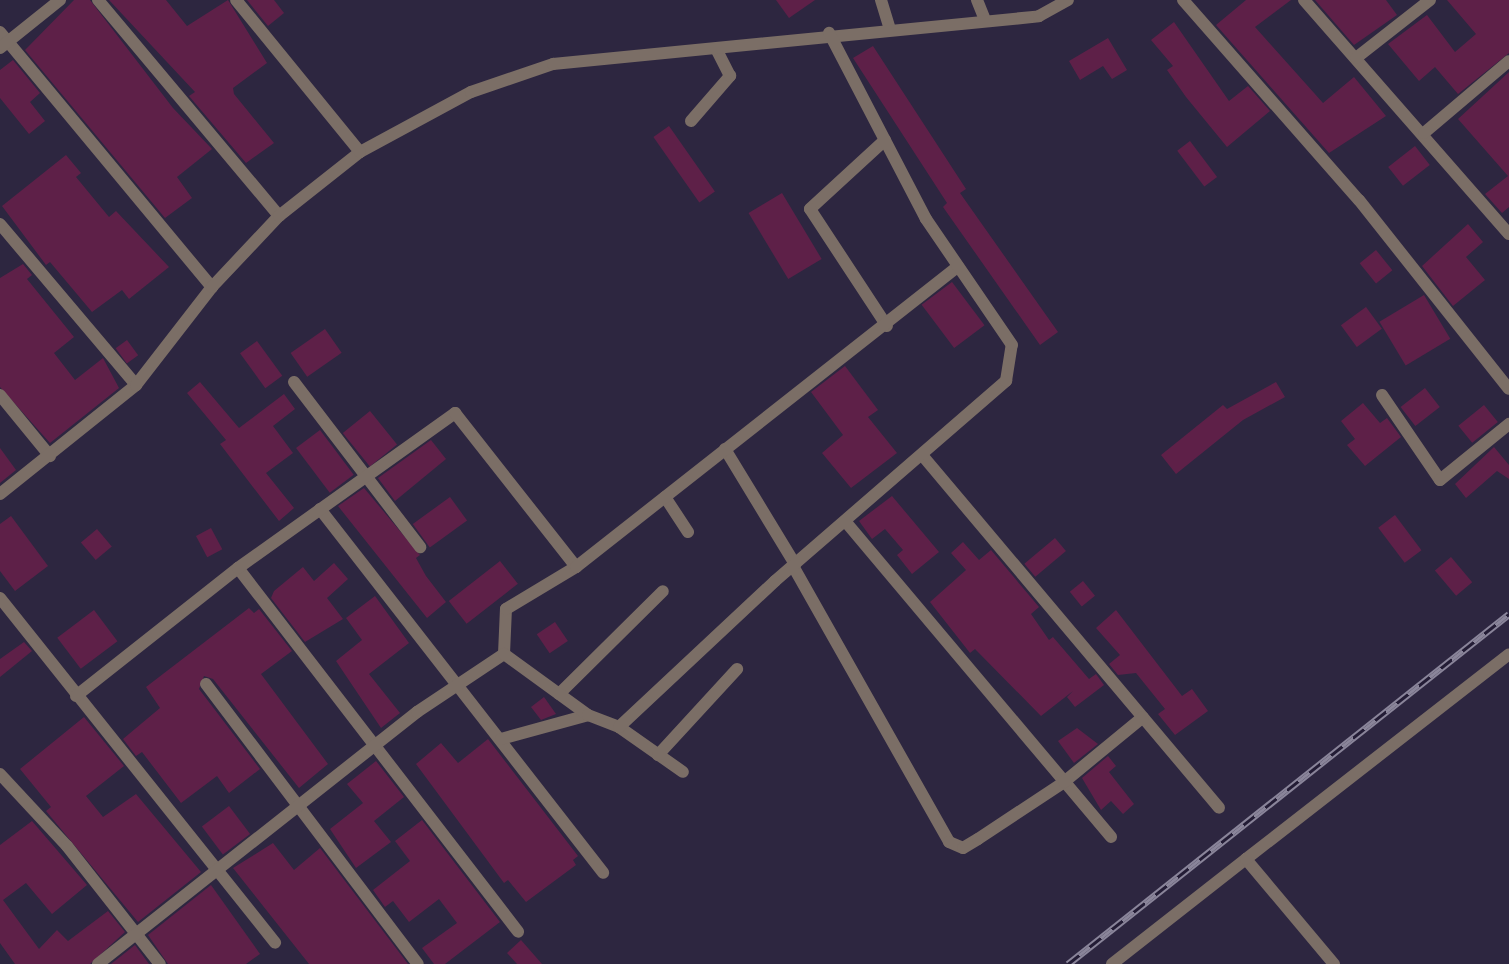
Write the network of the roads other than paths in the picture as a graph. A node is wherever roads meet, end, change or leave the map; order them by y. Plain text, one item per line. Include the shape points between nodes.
1 (60, 0) edge
2 (98, 0) edge
3 (236, 0) edge
4 (881, 0) edge
5 (977, 0) edge
6 (1068, 0) edge
7 (1183, 0) edge
8 (1304, 0) edge
9 (1430, 0) edge
10 (986, 20) junction
11 (889, 27) junction
12 (829, 33) junction
13 (3, 40) edge
14 (716, 49) junction
15 (1356, 58) junction
16 (1509, 61) edge
17 (691, 121) dead end
18 (1424, 133) junction
19 (885, 140) junction
20 (360, 152) junction
21 (279, 216) junction
22 (0, 224) edge
23 (1509, 234) edge
24 (958, 266) junction
25 (212, 287) junction
26 (887, 326) junction
27 (294, 382) dead end
28 (136, 385) junction
29 (1509, 389) edge
30 (0, 395) edge
31 (1382, 395) dead end
32 (1509, 423) edge
33 (725, 449) junction
34 (922, 455) junction
35 (50, 456) junction
36 (366, 478) junction
37 (0, 494) edge
38 (665, 496) junction
39 (320, 509) junction
40 (845, 521) junction
41 (688, 532) dead end
42 (420, 547) dead end
43 (794, 565) junction
44 (576, 567) junction
45 (238, 568) junction
46 (663, 591) dead end
47 (0, 598) edge
48 (504, 654) junction
49 (1509, 654) edge
50 (737, 669) dead end
51 (457, 682) junction
52 (206, 684) dead end
53 (559, 694) junction
54 (76, 696) junction
55 (588, 715) junction
56 (1143, 717) junction
57 (619, 727) junction
58 (501, 739) junction
59 (378, 746) junction
60 (658, 755) junction
61 (683, 772) dead end
62 (0, 774) edge
63 (1064, 782) junction
64 (299, 804) junction
65 (1219, 808) dead end
66 (1111, 837) dead end
67 (1246, 859) junction
68 (218, 869) junction
69 (603, 873) dead end
70 (518, 932) dead end
71 (136, 935) junction
72 (275, 943) dead end
73 (98, 964) edge
74 (160, 964) edge
75 (418, 964) edge
76 (1112, 964) edge
77 (1334, 964) edge

1 - 13 street
2 - 21 street
3 - 20 street
4 - 11 street
5 - 10 street
6 - 10 street via 1039,16
7 - 29 street via 1359,201
8 - 15 street
9 - 15 street
10 - 11 street
11 - 12 street
12 - 14 street
12 - 19 street
13 - 25 street
14 - 17 street via 730,76
14 - 20 street via 553,64 471,92
15 - 18 street
16 - 18 street
18 - 23 street
19 - 24 street
19 - 26 street via 810,209
20 - 21 street
21 - 25 street
22 - 28 street
24 - 26 street
24 - 34 street via 1012,345 1006,381
25 - 28 street
26 - 33 street
27 - 36 street
28 - 35 street
30 - 35 street
31 - 32 street via 1440,480
33 - 38 street
33 - 43 street
34 - 40 street
34 - 56 street
35 - 37 street
36 - 39 street
36 - 42 street
36 - 44 street via 420,433 454,413
38 - 41 street
38 - 44 street
39 - 45 street
39 - 51 street
40 - 43 street
40 - 63 street
43 - 57 street
43 - 63 street via 950,842 963,848
44 - 48 street via 506,609
45 - 54 street
45 - 59 street
46 - 53 street
47 - 54 street
48 - 51 street
48 - 53 street
49 - 67 street
50 - 60 street
51 - 58 street
51 - 59 street
52 - 64 street
53 - 55 street
54 - 68 street
55 - 57 street
55 - 58 street
56 - 63 street
56 - 65 street
57 - 60 street
58 - 69 street
59 - 64 street
59 - 70 street
60 - 61 street
62 - 71 street via 67,846
63 - 66 street
64 - 68 street
64 - 75 street
67 - 76 street
67 - 77 street
68 - 71 street
68 - 72 street
71 - 73 street
71 - 74 street

